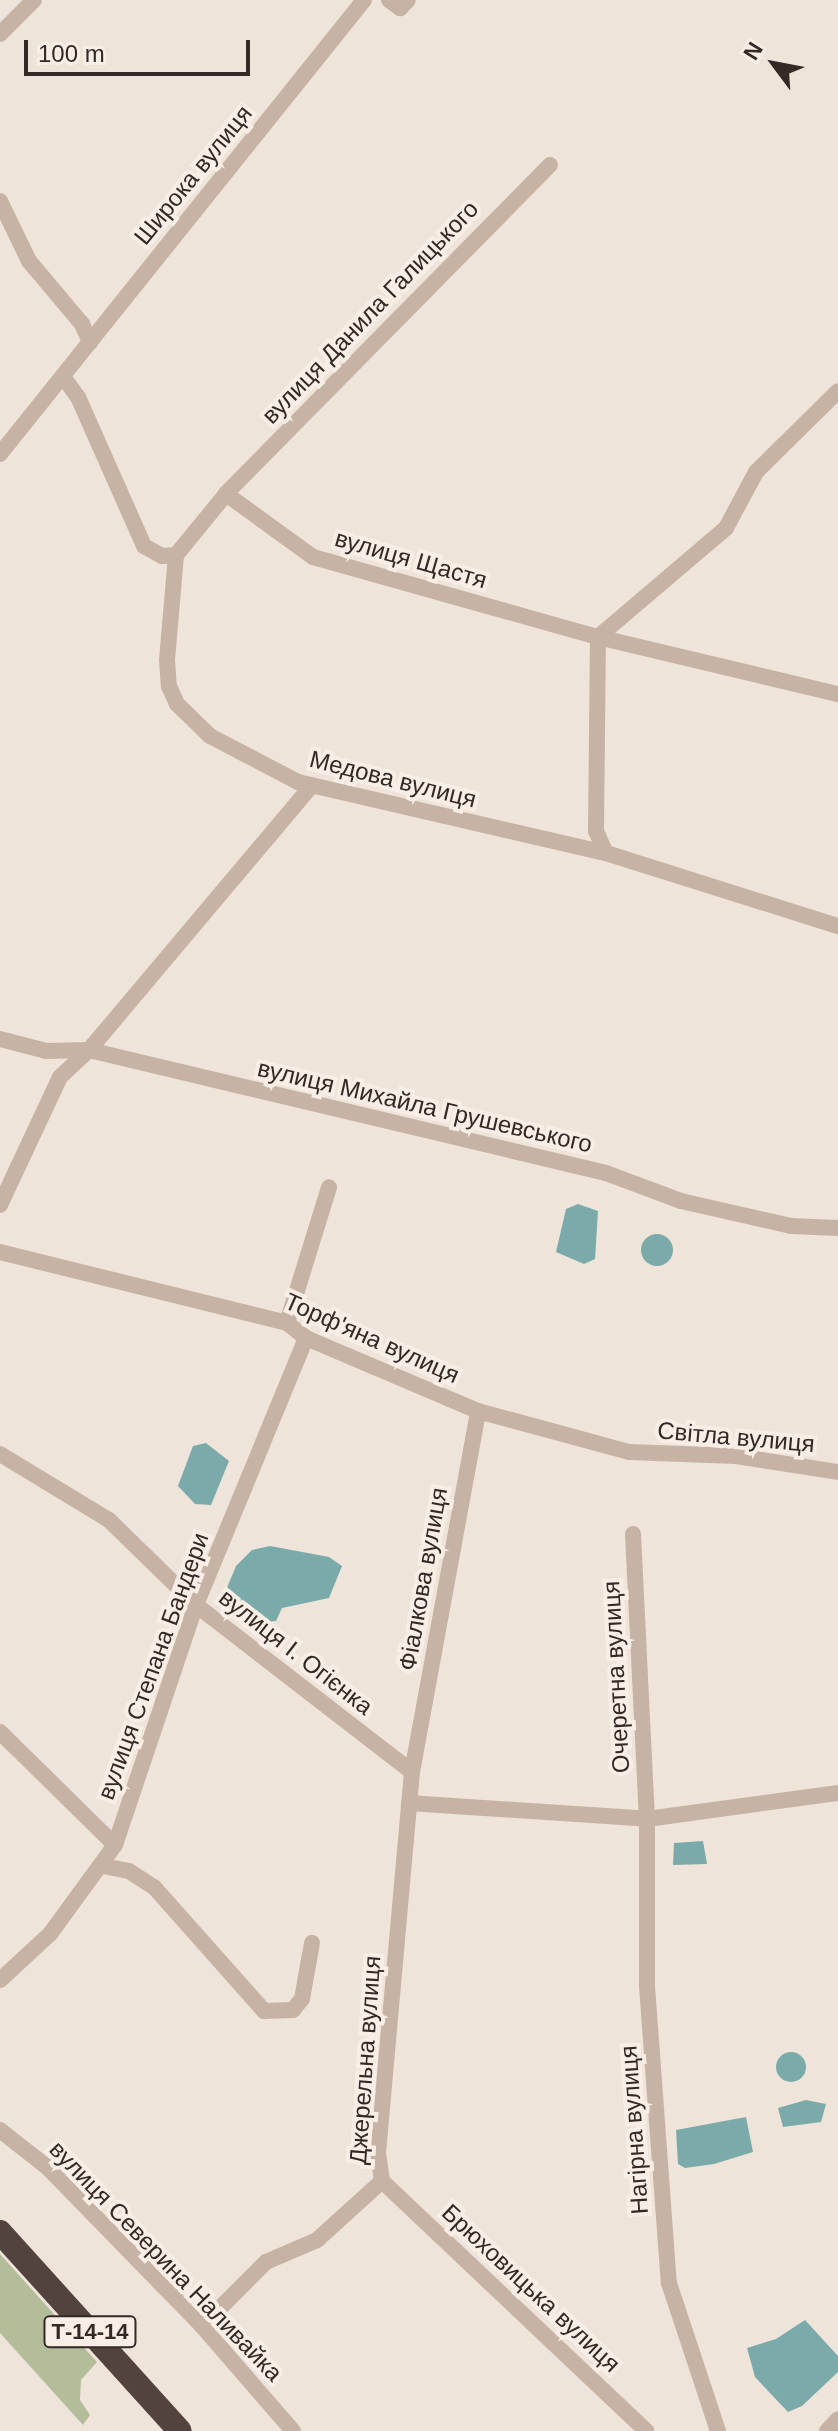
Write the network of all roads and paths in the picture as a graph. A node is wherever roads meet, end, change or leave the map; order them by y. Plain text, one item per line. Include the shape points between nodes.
1 (34, 0) edge
2 (364, 0) edge
3 (389, 0) edge
4 (408, 0) edge
5 (0, 34) edge
6 (550, 165) dead end
7 (0, 201) edge
8 (90, 342) junction
9 (64, 378) junction
10 (838, 391) edge
11 (0, 454) edge
12 (226, 494) junction
13 (176, 555) junction
14 (598, 637) junction
15 (838, 694) edge
16 (311, 786) junction
17 (606, 853) junction
18 (838, 926) edge
19 (0, 1039) edge
20 (89, 1050) junction
21 (329, 1187) dead end
22 (0, 1205) edge
23 (838, 1228) edge
24 (0, 1252) edge
25 (287, 1323) junction
26 (306, 1338) junction
27 (478, 1411) junction
28 (629, 1452) joint
29 (0, 1454) edge
30 (838, 1472) edge
31 (633, 1534) dead end
32 (196, 1605) junction
33 (0, 1732) edge
34 (412, 1772) junction
35 (838, 1793) edge
36 (409, 1803) junction
37 (647, 1819) junction
38 (115, 1845) junction
39 (103, 1866) junction
40 (312, 1943) dead end
41 (0, 1980) edge
42 (0, 2130) edge
43 (382, 2181) junction
44 (0, 2232) edge
45 (202, 2326) junction
46 (838, 2419) edge
47 (180, 2431) edge
48 (293, 2431) edge
49 (646, 2431) edge
50 (718, 2431) edge
51 (827, 2431) edge

1 - 5 street
2 - 8 street, Широка вулиця
3 - 4 street via 400,8
6 - 12 street, вулиця Данила Галицького
7 - 8 street via 29,261 82,324
8 - 9 street, Широка вулиця
9 - 11 street, Широка вулиця
9 - 13 street via 78,397 144,546 162,556
10 - 14 street via 756,472 726,528
12 - 13 street
12 - 14 street, вулиця Щастя via 313,557
13 - 16 street, Медова вулиця via 167,660 177,704 210,736
14 - 15 street, вулиця Щастя
14 - 17 street via 596,831
16 - 17 street, Медова вулиця
16 - 20 street
17 - 18 street, Медова вулиця
19 - 20 street, вулиця Михайла Грушевського via 46,1051
20 - 22 street via 60,1077
20 - 23 street, вулиця Михайла Грушевського via 606,1173 681,1201 791,1226
21 - 25 street
24 - 25 street, Торф'яна вулиця
25 - 26 street, Торф'яна вулиця
26 - 27 street, Торф'яна вулиця
26 - 32 street, вулиця Степана Бандери
27 - 28 street, Торф'яна вулиця
27 - 34 street, Фіалкова вулиця
28 - 30 street, Світла вулиця via 736,1456
29 - 32 street, вулиця І. Огієнка via 109,1520
31 - 37 street, Очеретна вулиця
32 - 34 street, вулиця І. Огієнка
32 - 38 street, вулиця Степана Бандери
33 - 38 street
34 - 36 street, Фіалкова вулиця
35 - 37 street
36 - 37 street
36 - 43 street, Джерельна вулиця via 378,2153
37 - 50 street, Нагірна вулиця via 647,1986 669,2283
38 - 39 street, вулиця Степана Бандери
39 - 40 street via 129,1871 154,1887 264,2011 293,2010 302,1999
39 - 41 street, вулиця Степана Бандери via 50,1934
42 - 45 street, вулиця Северина Наливайка via 47,2167
43 - 45 street, Джерельна вулиця via 317,2240 266,2262
43 - 49 street, Брюховицька вулиця
44 - 47 highway, Т-14-14
45 - 48 street, вулиця Северина Наливайка
46 - 51 street

